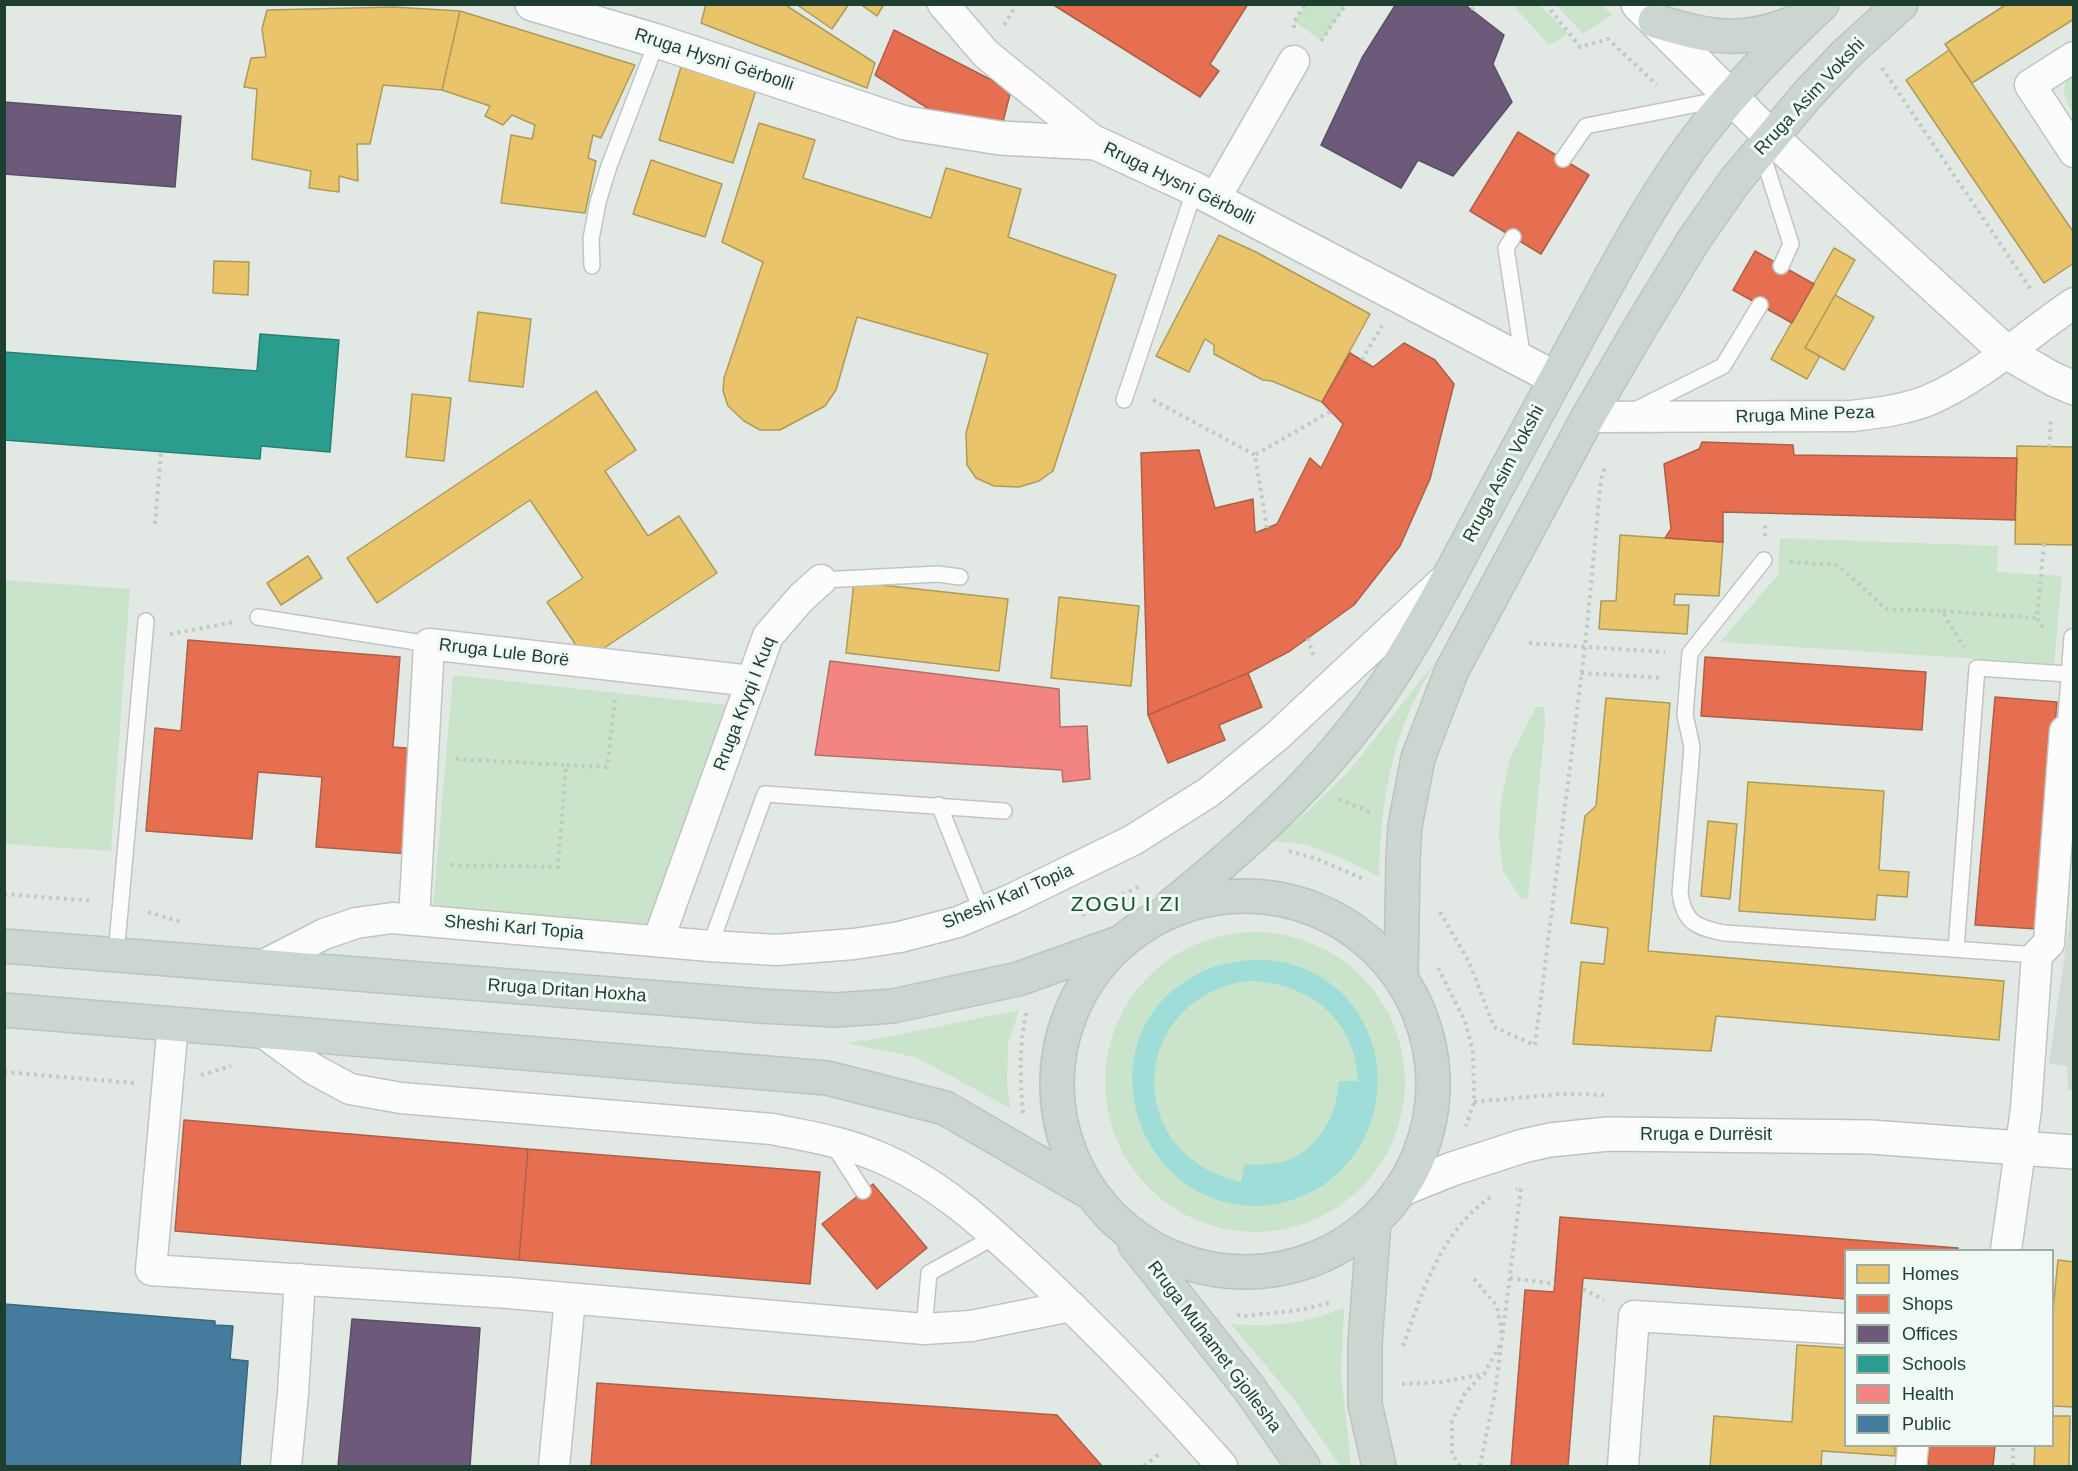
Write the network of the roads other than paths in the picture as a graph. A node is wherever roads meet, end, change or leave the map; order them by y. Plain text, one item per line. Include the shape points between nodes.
1 (532, 4) edge
2 (943, 4) edge
3 (1901, 4) edge
4 (1815, 10) edge
5 (1646, 13) edge
6 (657, 40) junction
7 (2073, 57) edge
8 (1294, 61) road end
9 (1732, 98) junction
10 (1096, 142) junction
11 (1765, 143) junction
12 (2073, 152) edge
13 (1563, 159) dead end
14 (1205, 195) junction
15 (1513, 237) dead end
16 (592, 266) dead end
17 (1781, 266) dead end
18 (1760, 305) dead end
19 (2062, 311) edge
20 (2006, 352) junction
21 (1523, 360) junction
22 (1556, 378) junction
23 (2073, 387) edge
24 (1124, 400) dead end
25 (1604, 418) junction
26 (1764, 560) road end
27 (1450, 575) junction
28 (960, 577) dead end
29 (821, 580) joint
30 (258, 617) road end
31 (146, 621) dead end
32 (2072, 636) dead end
33 (429, 644) junction
34 (2068, 674) junction
35 (751, 681) junction
36 (2069, 732) edge
37 (939, 805) junction
38 (1004, 811) dead end
39 (982, 912) junction
40 (1157, 918) junction
41 (414, 920) junction
42 (658, 941) junction
43 (1121, 942) junction
44 (4, 946) edge
45 (710, 946) junction
46 (1956, 949) junction
47 (116, 955) junction
48 (2037, 955) junction
49 (260, 967) junction
50 (1401, 979) junction
51 (4, 1010) edge
52 (173, 1023) junction
53 (261, 1031) junction
54 (830, 1140) junction
55 (2019, 1148) junction
56 (2073, 1152) edge
57 (1400, 1190) junction
58 (863, 1191) dead end
59 (1089, 1192) junction
60 (1374, 1221) junction
61 (1123, 1228) junction
62 (996, 1236) junction
63 (2006, 1249) edge
64 (300, 1279) junction
65 (570, 1299) junction
66 (1071, 1306) junction
67 (924, 1329) junction
68 (1844, 1329) edge
69 (1913, 1447) edge
70 (286, 1467) edge
71 (554, 1467) edge
72 (1222, 1467) edge
73 (1303, 1467) edge
74 (1379, 1467) edge
75 (1623, 1467) edge
76 (1911, 1467) edge

1 - 6 main road, Rruga Hysni Gërbolli
2 - 10 street via 986,54
3 - 11 main road, Rruga Asim Vokshi via 1846,54
4 - 5 main road via 1777,30 1725,37 1689,31
4 - 9 main road, Rruga Asim Vokshi
5 - 9 main road
6 - 10 main road, Rruga Hysni Gërbolli via 905,123 1000,138
6 - 16 lane via 598,202 591,238
7 - 12 street via 2030,85
8 - 14 street
9 - 11 main road
9 - 13 lane via 1586,126
9 - 22 main road, Rruga Asim Vokshi via 1702,132 1658,198
10 - 14 main road, Rruga Hysni Gërbolli
11 - 17 lane via 1791,244
11 - 20 main road
11 - 25 main road, Rruga Asim Vokshi via 1695,238 1641,326
14 - 21 main road, Rruga Hysni Gërbolli
14 - 24 lane
15 - 21 lane via 1506,248
18 - 25 lane via 1723,366
19 - 20 street, Rruga Mine Peza
20 - 23 main road
20 - 25 street, Rruga Mine Peza via 1970,378 1928,400 1892,411 1852,416
21 - 22 main road, Rruga Hysni Gërbolli
22 - 27 main road, Rruga Asim Vokshi
25 - 50 main road, Rruga Asim Vokshi via 1452,670 1418,758 1402,860
26 - 46 lane via 1690,653 1685,715 1692,747 1682,909 1691,922 1725,933
27 - 39 street, Sheshi Karl Topia via 1276,738 1209,792 1133,840
27 - 40 main road, Rruga Asim Vokshi via 1392,675 1340,745 1254,836
28 - 29 lane, Rruga Kryqi I Kuq via 938,574
29 - 35 street, Rruga Kryqi I Kuq via 768,636
30 - 33 lane, Rruga Lule Borë
31 - 47 lane
32 - 34 lane
33 - 35 street, Rruga Lule Borë
33 - 41 street
34 - 36 lane
34 - 46 lane via 1977,668
35 - 42 street, Rruga Kryqi I Kuq
36 - 48 street via 2049,943
37 - 38 lane
37 - 39 lane
37 - 45 lane via 765,794
39 - 45 street, Sheshi Karl Topia via 900,938 854,944 776,950
40 - 43 main road
40 - 50 main road via 1200,902 1245,896 1291,902 1334,918 1353,931 1371,944
41 - 42 street, Sheshi Karl Topia
41 - 49 street, Sheshi Karl Topia via 392,918 356,923 324,934
42 - 45 street, Sheshi Karl Topia
43 - 49 main road, Rruga Dritan Hoxha via 1018,979 893,1006 836,1010
43 - 59 main road via 1090,977 1068,1017 1057,1062 1057,1107 1068,1152
44 - 47 main road, Rruga Dritan Hoxha
46 - 48 lane
47 - 49 main road, Rruga Dritan Hoxha
48 - 55 street via 2026,1109
50 - 57 main road via 1422,1020 1432,1063 1432,1107 1421,1150
51 - 52 main road
52 - 53 main road
52 - 64 street via 151,1270
53 - 54 street via 313,1070 350,1089 401,1098 772,1129
53 - 59 main road via 827,1078 945,1108
54 - 58 lane
54 - 62 street via 917,1176
55 - 56 main road, Rruga e Durrësit
55 - 57 main road, Rruga e Durrësit via 1871,1137 1608,1134 1523,1146
55 - 63 street
57 - 60 main road
59 - 61 main road
60 - 61 main road via 1337,1248 1295,1265 1250,1272 1204,1268 1161,1254
60 - 74 main road via 1365,1404
61 - 73 main road, Rruga Muhamet Gjollesha via 1249,1388
62 - 66 street
62 - 67 lane via 929,1273
64 - 65 street
64 - 70 street
65 - 67 street
65 - 71 street
66 - 67 street via 971,1326
66 - 72 street
68 - 75 street via 1634,1316
69 - 76 street

